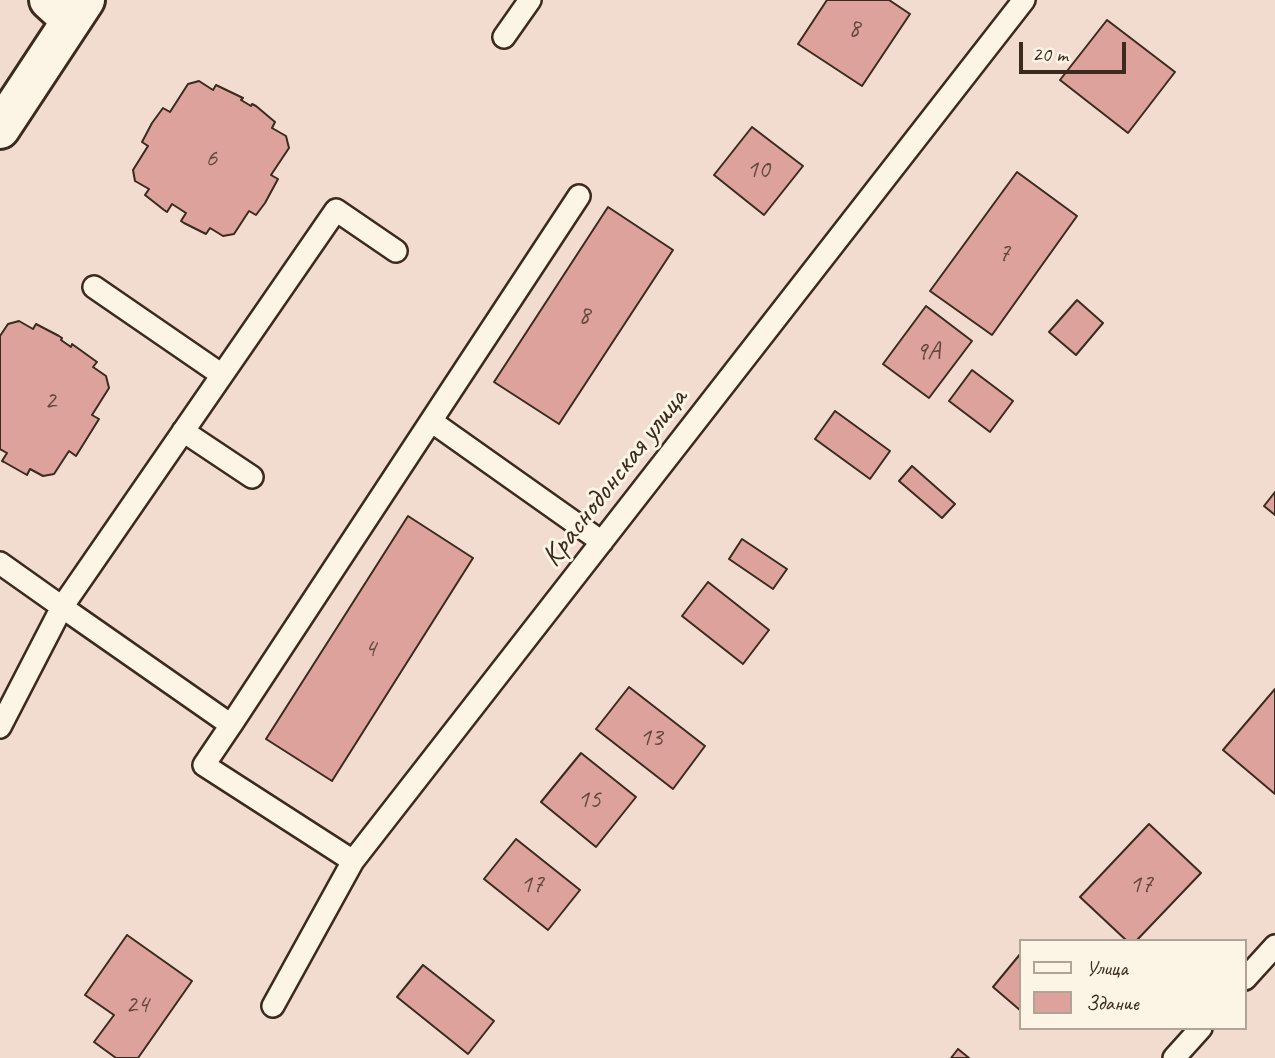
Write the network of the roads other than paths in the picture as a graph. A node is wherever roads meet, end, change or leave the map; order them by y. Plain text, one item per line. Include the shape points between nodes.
1 (530, 0) edge
2 (1024, 0) edge
3 (69, 7) edge
4 (504, 37) dead end
5 (0, 129) edge
6 (579, 196) dead end
7 (397, 251) dead end
8 (94, 287) dead end
9 (222, 375) junction
10 (431, 421) junction
11 (183, 431) junction
12 (252, 477) dead end
13 (602, 542) junction
14 (0, 563) edge
15 (62, 607) junction
16 (231, 725) junction
17 (0, 727) edge
18 (353, 861) junction
19 (1275, 946) edge
20 (1247, 977) edge
21 (273, 1006) dead end
22 (1199, 1030) edge
23 (1174, 1058) edge

1 - 4 lane
2 - 13 lane, Краснодонская улица
3 - 5 street
6 - 10 lane
7 - 9 lane via 336,210
8 - 9 lane
9 - 11 lane
10 - 13 lane
10 - 16 lane
11 - 12 lane
11 - 15 lane
13 - 18 lane, Краснодонская улица
14 - 15 lane
15 - 16 lane
15 - 17 lane
16 - 18 lane via 204,765
18 - 21 lane, Краснодонская улица
19 - 20 lane
22 - 23 lane

